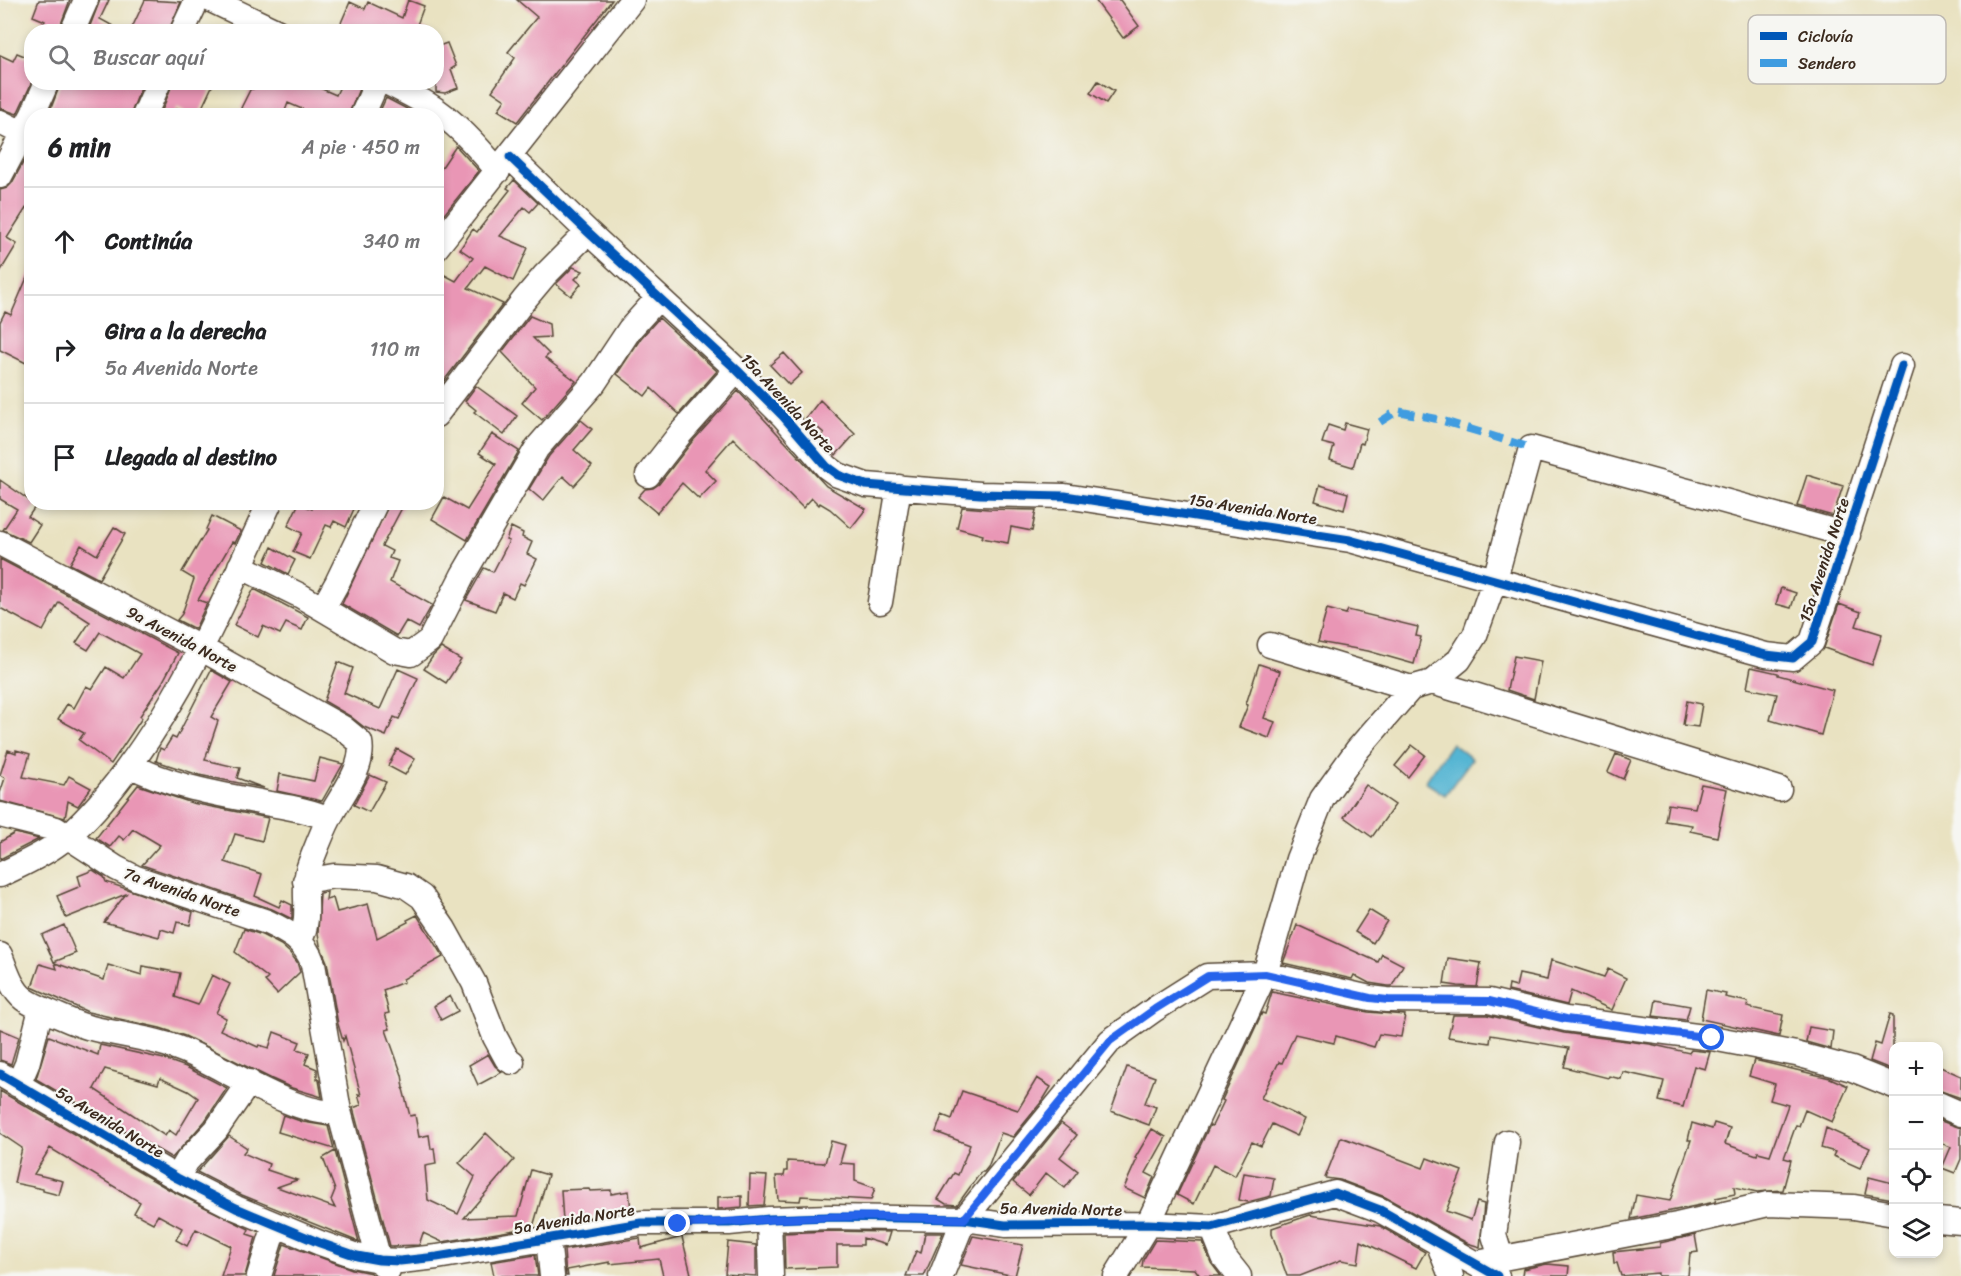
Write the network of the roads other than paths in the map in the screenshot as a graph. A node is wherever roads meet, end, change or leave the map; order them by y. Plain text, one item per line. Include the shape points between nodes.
1 (86, 0) edge
2 (197, 0) edge
3 (211, 0) edge
4 (622, 4) edge
5 (76, 24) edge
6 (186, 24) edge
7 (261, 24) edge
8 (44, 90) edge
9 (155, 90) edge
10 (373, 90) edge
11 (402, 90) edge
12 (36, 108) edge
13 (148, 108) edge
14 (366, 108) edge
15 (434, 108) edge
16 (444, 117) edge
17 (0, 122) edge
18 (24, 125) edge
19 (24, 135) edge
20 (504, 164) junction
21 (0, 176) edge
22 (588, 232) junction
23 (444, 237) edge
24 (658, 298) junction
25 (1902, 366) dead end
26 (737, 370) junction
27 (444, 405) edge
28 (648, 475) dead end
29 (899, 488) junction
30 (266, 510) edge
31 (372, 510) edge
32 (1848, 535) junction
33 (0, 543) edge
34 (240, 566) junction
35 (1495, 579) junction
36 (880, 602) dead end
37 (322, 608) junction
38 (1270, 645) dead end
39 (202, 649) junction
40 (1421, 685) junction
41 (130, 765) junction
42 (1779, 789) dead end
43 (0, 815) edge
44 (329, 819) junction
45 (68, 836) junction
46 (0, 875) edge
47 (305, 881) junction
48 (300, 940) junction
49 (0, 956) edge
50 (1265, 974) junction
51 (42, 1009) junction
52 (512, 1062) dead end
53 (9, 1080) edge
54 (249, 1082) junction
55 (1889, 1084) edge
56 (1943, 1106) edge
57 (339, 1111) junction
58 (1961, 1114) edge
59 (1508, 1142) dead end
60 (177, 1178) junction
61 (1889, 1213) edge
62 (769, 1219) junction
63 (964, 1219) junction
64 (1943, 1220) edge
65 (1961, 1222) edge
66 (1148, 1224) junction
67 (275, 1225) junction
68 (1212, 1227) junction
69 (548, 1239) junction
70 (1439, 1245) junction
71 (1499, 1267) edge
72 (381, 1271) edge
73 (259, 1276) edge
74 (552, 1276) edge
75 (771, 1276) edge
76 (941, 1276) edge
77 (1116, 1276) edge
78 (1239, 1276) edge
79 (1450, 1276) edge

1 - 5 street
2 - 6 street
3 - 7 street
4 - 20 street
8 - 12 street
9 - 13 street
10 - 14 street
11 - 15 street, 15a Avenida Norte
16 - 20 street, 15a Avenida Norte
17 - 18 street
19 - 21 street
20 - 22 street, 15a Avenida Norte
20 - 23 street
22 - 24 street, 15a Avenida Norte
22 - 27 street via 524,300
24 - 26 street, 15a Avenida Norte
24 - 37 street via 630,329 594,383 537,448 424,646 411,654 394,651
25 - 32 street, 15a Avenida Norte
26 - 28 street
26 - 29 street, 15a Avenida Norte via 838,476 866,485
29 - 35 street, 15a Avenida Norte via 1065,496 1186,514 1350,540
29 - 36 street
30 - 34 street
31 - 37 street
32 - 35 street, 15a Avenida Norte via 1812,642 1793,658 1766,655
32 - 35 street via 1531,448
33 - 39 street, 9a Avenida Norte
34 - 37 street
34 - 39 street
35 - 40 street via 1475,635 1459,660
38 - 40 street
39 - 41 street
39 - 44 street, 9a Avenida Norte via 343,728 360,742 358,765
40 - 42 street
40 - 50 street via 1358,749 1322,799 1298,859
41 - 44 street via 169,782
41 - 45 street
43 - 45 street, 7a Avenida Norte via 42,824
44 - 47 street
45 - 46 street
45 - 48 street, 7a Avenida Norte via 136,878 267,922
47 - 48 street via 307,925
47 - 52 street via 334,876 377,878 406,886 422,897 474,983 495,1037
48 - 57 street via 313,963
49 - 51 street via 18,993
50 - 55 street via 1370,998 1489,1001 1566,1019 1712,1038 1796,1054 1852,1069
50 - 63 street via 1208,976 1110,1041
50 - 66 street
51 - 53 street via 27,1064
51 - 54 street via 93,1029 179,1048
53 - 60 street, 5a Avenida Norte
54 - 57 street via 314,1111
54 - 60 street
56 - 58 street
57 - 72 street
59 - 71 street via 1494,1235
60 - 67 street, 5a Avenida Norte
61 - 71 street via 1854,1207 1768,1204
62 - 63 street, 5a Avenida Norte
62 - 69 street, 5a Avenida Norte via 641,1224
62 - 75 street
63 - 66 street, 5a Avenida Norte via 1005,1225
63 - 76 street
64 - 65 street
66 - 68 street, 5a Avenida Norte
66 - 77 street
67 - 72 street, 5a Avenida Norte via 357,1256
67 - 73 street
68 - 70 street, 5a Avenida Norte via 1335,1193 1380,1210
68 - 78 street via 1224,1257
69 - 72 street, 5a Avenida Norte via 400,1261
69 - 74 street
70 - 71 street, 5a Avenida Norte via 1477,1263
70 - 79 street

